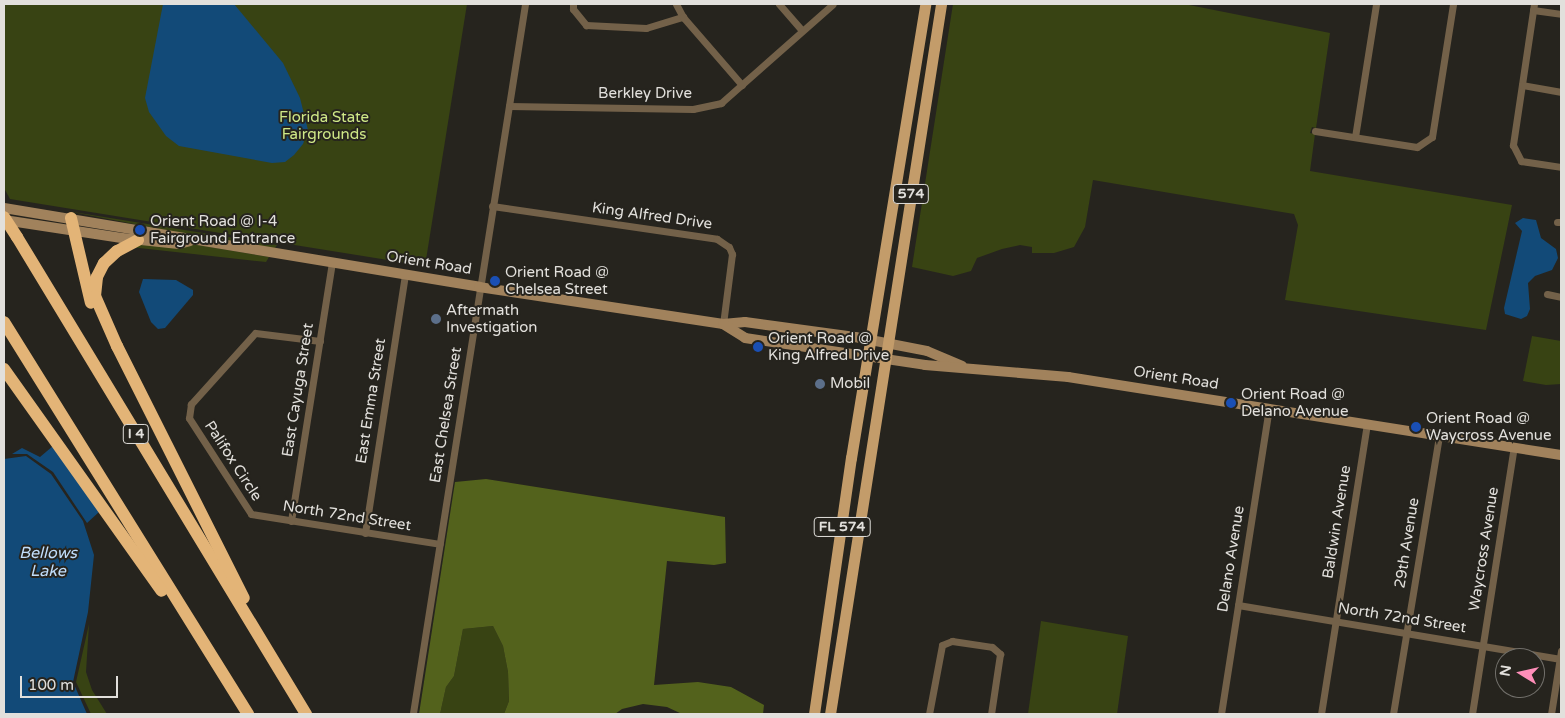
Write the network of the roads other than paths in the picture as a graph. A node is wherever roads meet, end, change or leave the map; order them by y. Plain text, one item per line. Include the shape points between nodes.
1 (525, 4) edge
2 (574, 4) edge
3 (676, 4) edge
4 (779, 4) edge
5 (833, 4) edge
6 (925, 4) edge
7 (941, 4) edge
8 (1376, 4) edge
9 (1453, 4) edge
10 (1534, 7) edge
11 (1561, 14) edge
12 (683, 17) junction
13 (802, 30) junction
14 (742, 85) junction
15 (1522, 85) junction
16 (1561, 92) edge
17 (510, 106) junction
18 (1315, 131) dead end
19 (1355, 137) junction
20 (1561, 167) edge
21 (492, 206) junction
22 (4, 208) edge
23 (4, 218) edge
24 (71, 218) junction
25 (76, 231) junction
26 (138, 240) junction
27 (190, 241) junction
28 (332, 263) junction
29 (405, 274) junction
30 (479, 287) junction
31 (1547, 294) dead end
32 (1561, 296) edge
33 (4, 322) edge
34 (723, 324) junction
35 (870, 340) junction
36 (320, 341) junction
37 (887, 343) junction
38 (116, 346) junction
39 (867, 356) junction
40 (885, 359) junction
41 (962, 366) junction
42 (4, 369) edge
43 (1269, 408) junction
44 (1367, 424) junction
45 (1439, 435) junction
46 (1514, 447) junction
47 (1561, 455) edge
48 (251, 514) joint
49 (291, 521) junction
50 (365, 533) junction
51 (440, 544) junction
52 (1238, 605) junction
53 (1336, 621) junction
54 (255, 631) junction
55 (1407, 632) junction
56 (1483, 645) junction
57 (1561, 656) edge
58 (219, 670) junction
59 (413, 712) dead end
60 (248, 714) edge
61 (306, 714) edge
62 (814, 714) edge
63 (833, 714) edge
64 (929, 714) edge
65 (991, 714) edge
66 (1221, 714) edge
67 (1321, 714) edge
68 (1392, 714) edge
69 (1472, 714) edge
70 (1551, 714) edge

1 - 17 street, East Chelsea Street
2 - 12 street via 573,9 586,26 646,28
3 - 12 street
4 - 13 street
5 - 13 street, Berkley Drive
6 - 35 main road, FL 574
7 - 37 main road, 574
8 - 19 street
9 - 19 street via 1432,137 1417,147
10 - 11 street
10 - 15 street
12 - 14 street
13 - 14 street, Berkley Drive
14 - 17 street, Berkley Drive via 721,103 693,109
15 - 16 street
15 - 20 street via 1513,145 1521,161
17 - 21 street, East Chelsea Street
18 - 19 street
21 - 30 street, East Chelsea Street
21 - 34 street, King Alfred Drive via 717,239 732,254
22 - 24 street, Orient Road
23 - 25 street, Orient Road
23 - 54 highway, I 4, bridge
24 - 25 highway
24 - 27 street, Orient Road via 180,235
25 - 26 street, Orient Road
25 - 38 highway via 91,302
26 - 27 street, Orient Road via 179,244
26 - 38 highway via 118,250 97,277 95,296
27 - 28 street, Orient Road
28 - 29 street, Orient Road
28 - 36 street, East Cayuga Street
29 - 30 street, Orient Road
29 - 50 street, East Emma Street
30 - 34 street, Orient Road
30 - 51 street, East Chelsea Street
31 - 32 street
33 - 58 highway
34 - 35 street, Orient Road via 745,322
34 - 39 street, Orient Road via 745,338
35 - 37 street, Orient Road
35 - 39 main road, FL 574
36 - 48 street, Palifox Circle via 255,333 188,411 189,418
36 - 49 street, East Cayuga Street
37 - 40 main road, 574
37 - 41 street, Orient Road via 927,351
38 - 54 highway via 244,598
39 - 40 street, Orient Road
39 - 62 main road, FL 574
40 - 41 street, Orient Road
40 - 63 main road, 574
41 - 43 street, Orient Road via 1068,377
42 - 58 highway
43 - 44 street, Orient Road
43 - 52 street, Delano Avenue
44 - 45 street, Orient Road
44 - 53 street, Baldwin Avenue
45 - 46 street, Orient Road
45 - 55 street, 29th Avenue
46 - 47 street, Orient Road
46 - 56 street, Waycross Avenue
48 - 49 street, North 72nd Street
49 - 50 street, North 72nd Street
50 - 51 street, North 72nd Street
51 - 59 street, East Chelsea Street
52 - 53 street, North 72nd Street
52 - 66 street, Delano Avenue
53 - 55 street, North 72nd Street
53 - 67 street, Baldwin Avenue
54 - 61 highway, I 4
55 - 56 street, North 72nd Street
55 - 68 street, 29th Avenue
56 - 57 street, North 72nd Street
56 - 69 street, Waycross Avenue
57 - 70 street
58 - 60 highway
64 - 65 street via 942,645 952,641 992,647 1000,654

